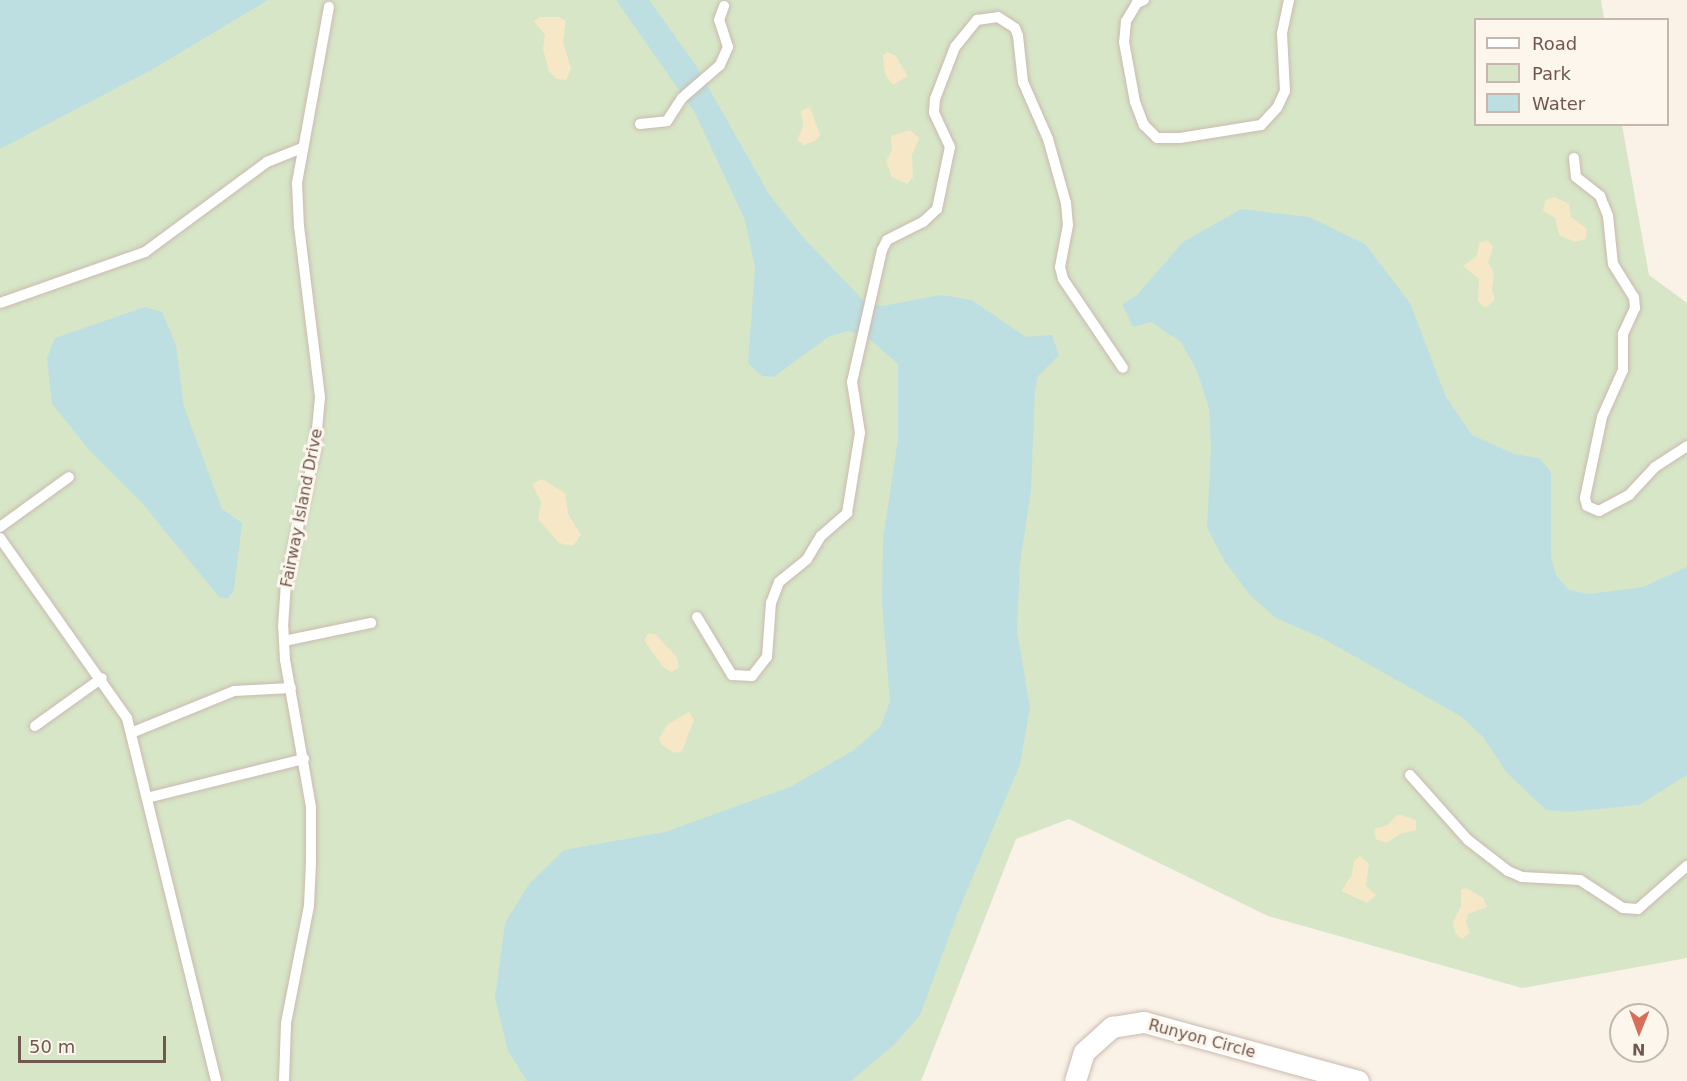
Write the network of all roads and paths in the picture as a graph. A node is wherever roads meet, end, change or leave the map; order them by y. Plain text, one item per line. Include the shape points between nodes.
1 (1144, 0) edge
2 (1289, 0) edge
3 (724, 6) dead end
4 (329, 7) dead end
5 (640, 124) dead end
6 (302, 148) junction
7 (1574, 158) dead end
8 (0, 303) edge
9 (1123, 368) dead end
10 (1687, 446) edge
11 (69, 477) dead end
12 (0, 527) edge
13 (0, 538) edge
14 (697, 617) dead end
15 (370, 623) dead end
16 (284, 641) junction
17 (102, 678) junction
18 (291, 688) junction
19 (35, 726) dead end
20 (131, 733) junction
21 (304, 759) junction
22 (1410, 775) dead end
23 (147, 798) junction
24 (1687, 866) edge
25 (216, 1081) edge
26 (284, 1081) edge
27 (1075, 1081) edge
28 (1358, 1081) edge

1 - 2 lane via 1137,3 1126,21 1124,42 1135,102 1144,125 1157,138 1180,138 1261,126 1277,108 1285,91 1282,33
3 - 5 lane via 719,20 728,47 726,56 682,98 667,121 660,125
4 - 6 lane, Fairway Island Drive
6 - 8 lane via 267,162 145,252
6 - 16 lane, Fairway Island Drive via 297,183 299,227 320,397 315,450 286,583
7 - 10 lane via 1576,177 1600,196 1608,216 1613,264 1634,297 1635,308 1623,334 1623,370 1602,417 1585,498 1587,506 1599,511 1629,495 1661,462
9 - 14 lane via 1060,267 1068,225 1066,203 1048,139 1023,82 1015,28 998,17 977,20 955,47 933,106 951,147 936,209 923,222 887,240 852,382 859,452 847,513 821,536 807,559 779,582 771,603 764,665 752,676 732,675
11 - 12 lane
13 - 17 lane
15 - 16 lane
16 - 18 lane, Fairway Island Drive
17 - 19 lane
17 - 20 lane via 127,718
18 - 20 lane via 234,691
18 - 21 lane, Fairway Island Drive
20 - 23 lane
21 - 23 lane
21 - 26 lane, Fairway Island Drive via 311,807 309,906 286,1023
22 - 24 lane via 1468,840 1522,877 1580,879 1623,908 1638,909
23 - 25 lane
27 - 28 street, Runyon Circle via 1084,1052 1112,1027 1144,1022

